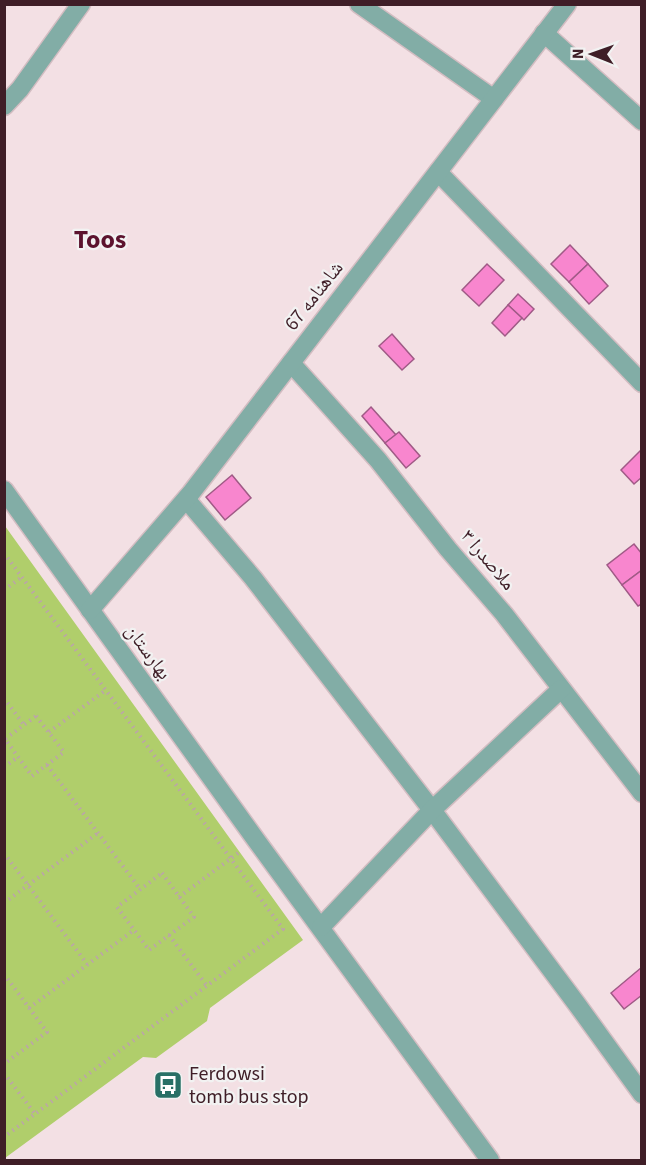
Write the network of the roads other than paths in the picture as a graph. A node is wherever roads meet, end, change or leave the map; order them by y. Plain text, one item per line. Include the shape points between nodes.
1 (81, 4) edge
2 (359, 4) edge
3 (567, 4) edge
4 (544, 33) junction
5 (494, 99) junction
6 (4, 106) edge
7 (642, 121) edge
8 (438, 172) junction
9 (291, 363) junction
10 (642, 384) edge
11 (4, 490) edge
12 (186, 499) junction
13 (90, 610) junction
14 (561, 689) junction
15 (642, 793) edge
16 (432, 810) junction
17 (321, 927) junction
18 (642, 1094) edge
19 (490, 1161) edge

1 - 6 street
2 - 5 street
3 - 4 street, شاهنامه 67
4 - 5 street, شاهنامه 67
4 - 7 street
5 - 8 street, شاهنامه 67
8 - 9 street, شاهنامه 67
8 - 10 street
9 - 12 street, شاهنامه 67
9 - 14 street, ملاصدرا ۳ via 378,460
11 - 13 street, بهارستان
12 - 13 street, شاهنامه 67
12 - 16 street via 261,588
13 - 17 street, بهارستان
14 - 15 street, ملاصدرا ۳
14 - 16 street
16 - 17 street
16 - 18 street
17 - 19 street, بهارستان

